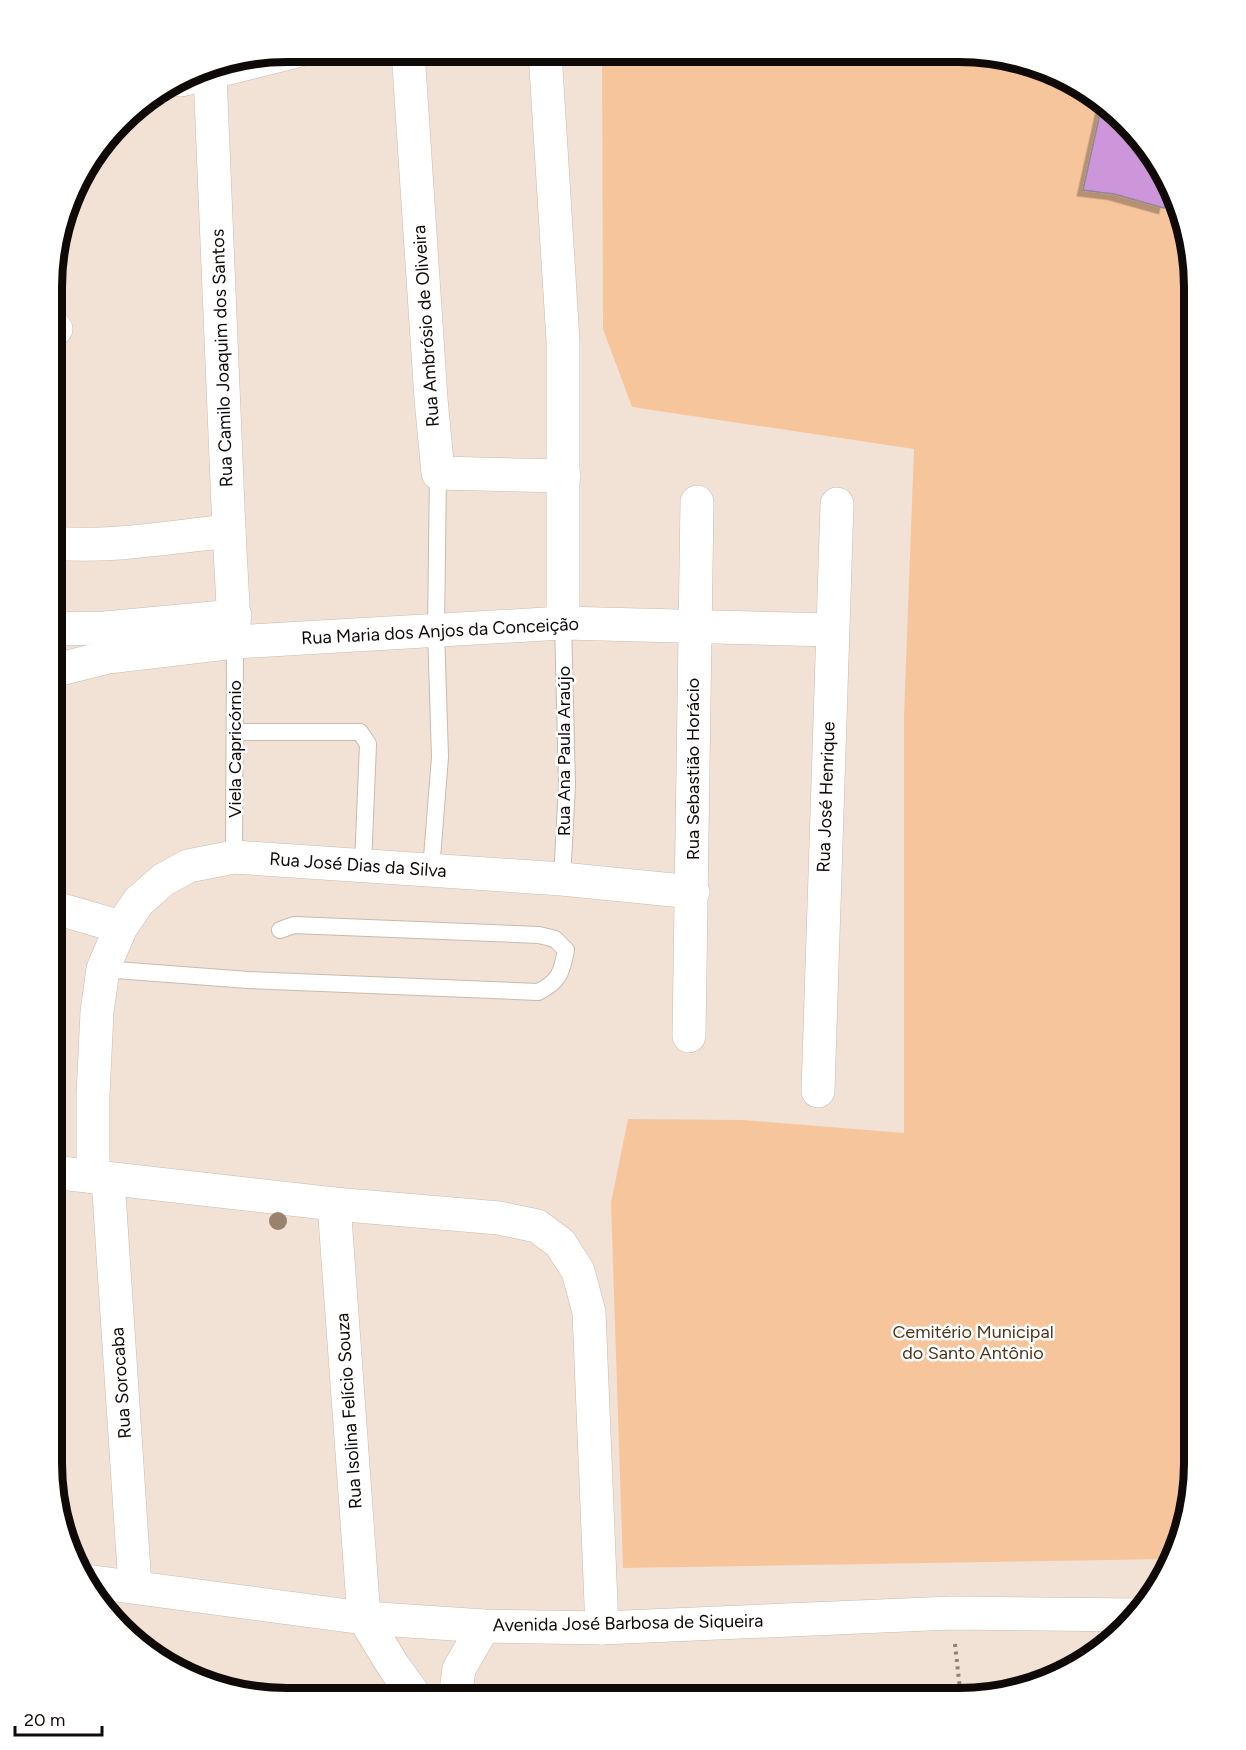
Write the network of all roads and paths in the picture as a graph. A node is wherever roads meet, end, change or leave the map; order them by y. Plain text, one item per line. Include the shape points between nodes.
1 (409, 62) edge
2 (546, 62) edge
3 (195, 81) edge
4 (438, 473) junction
5 (564, 476) junction
6 (697, 502) dead end
7 (837, 504) dead end
8 (229, 531) junction
9 (62, 543) edge
10 (563, 623) junction
11 (694, 625) junction
12 (62, 629) edge
13 (235, 629) junction
14 (436, 630) junction
15 (831, 630) junction
16 (62, 668) edge
17 (235, 732) junction
18 (234, 857) junction
19 (363, 865) junction
20 (431, 870) junction
21 (561, 879) junction
22 (693, 892) junction
23 (62, 910) edge
24 (121, 927) junction
25 (280, 930) dead end
26 (103, 969) junction
27 (689, 1036) dead end
28 (818, 1091) dead end
29 (62, 1174) edge
30 (100, 1178) junction
31 (334, 1204) junction
32 (95, 1582) edge
33 (135, 1586) junction
34 (951, 1613) junction
35 (1126, 1615) edge
36 (364, 1618) junction
37 (484, 1626) junction
38 (602, 1628) junction
39 (409, 1688) edge
40 (456, 1688) edge
41 (960, 1688) edge

1 - 4 street, Rua Ambrósio de Oliveira
2 - 5 street via 563,341
3 - 8 street, Rua Camilo Joaquim dos Santos
4 - 5 street
4 - 14 lane
5 - 10 street
6 - 11 street, Rua Sebastião Horácio
7 - 15 street, Rua José Henrique
8 - 9 street via 120,543
8 - 13 street, Rua Camilo Joaquim dos Santos
10 - 11 street, Rua Maria dos Anjos da Conceição
10 - 14 street, Rua Maria dos Anjos da Conceição
10 - 21 lane, Rua Ana Paula Araújo via 567,785
11 - 15 street, Rua Maria dos Anjos da Conceição
11 - 22 street, Rua Sebastião Horácio
12 - 13 street
13 - 14 street, Rua Maria dos Anjos da Conceição
13 - 16 street, Rua Maria dos Anjos da Conceição
13 - 17 lane, Viela Capricórnio
14 - 20 lane via 440,757
15 - 28 street, Rua José Henrique
17 - 18 lane, Viela Capricórnio
17 - 19 lane via 360,732 368,744
18 - 19 street, Rua José Dias da Silva
18 - 24 street, Rua José Dias da Silva via 189,866 163,880 139,901
19 - 20 street, Rua José Dias da Silva
20 - 21 street, Rua José Dias da Silva
21 - 22 street, Rua José Dias da Silva
22 - 27 street, Rua Sebastião Horácio
23 - 24 street
24 - 26 street, Rua José Dias da Silva
25 - 26 lane via 294,925 540,934 555,939 566,950 563,970 550,986 538,992 248,980
26 - 30 street, Rua Sorocaba via 93,1095
29 - 30 street
30 - 31 street
30 - 33 street, Rua Sorocaba
31 - 36 street, Rua Isolina Felício Souza
31 - 38 street via 499,1218 537,1226 560,1243 578,1271 589,1312
32 - 33 street, Avenida José Barbosa de Siqueira
33 - 36 street, Avenida José Barbosa de Siqueira
34 - 35 street, Avenida José Barbosa de Siqueira
34 - 38 street, Avenida José Barbosa de Siqueira
34 - 41 path
36 - 37 street, Avenida José Barbosa de Siqueira
36 - 39 street
37 - 38 street, Avenida José Barbosa de Siqueira
37 - 40 street via 459,1669

